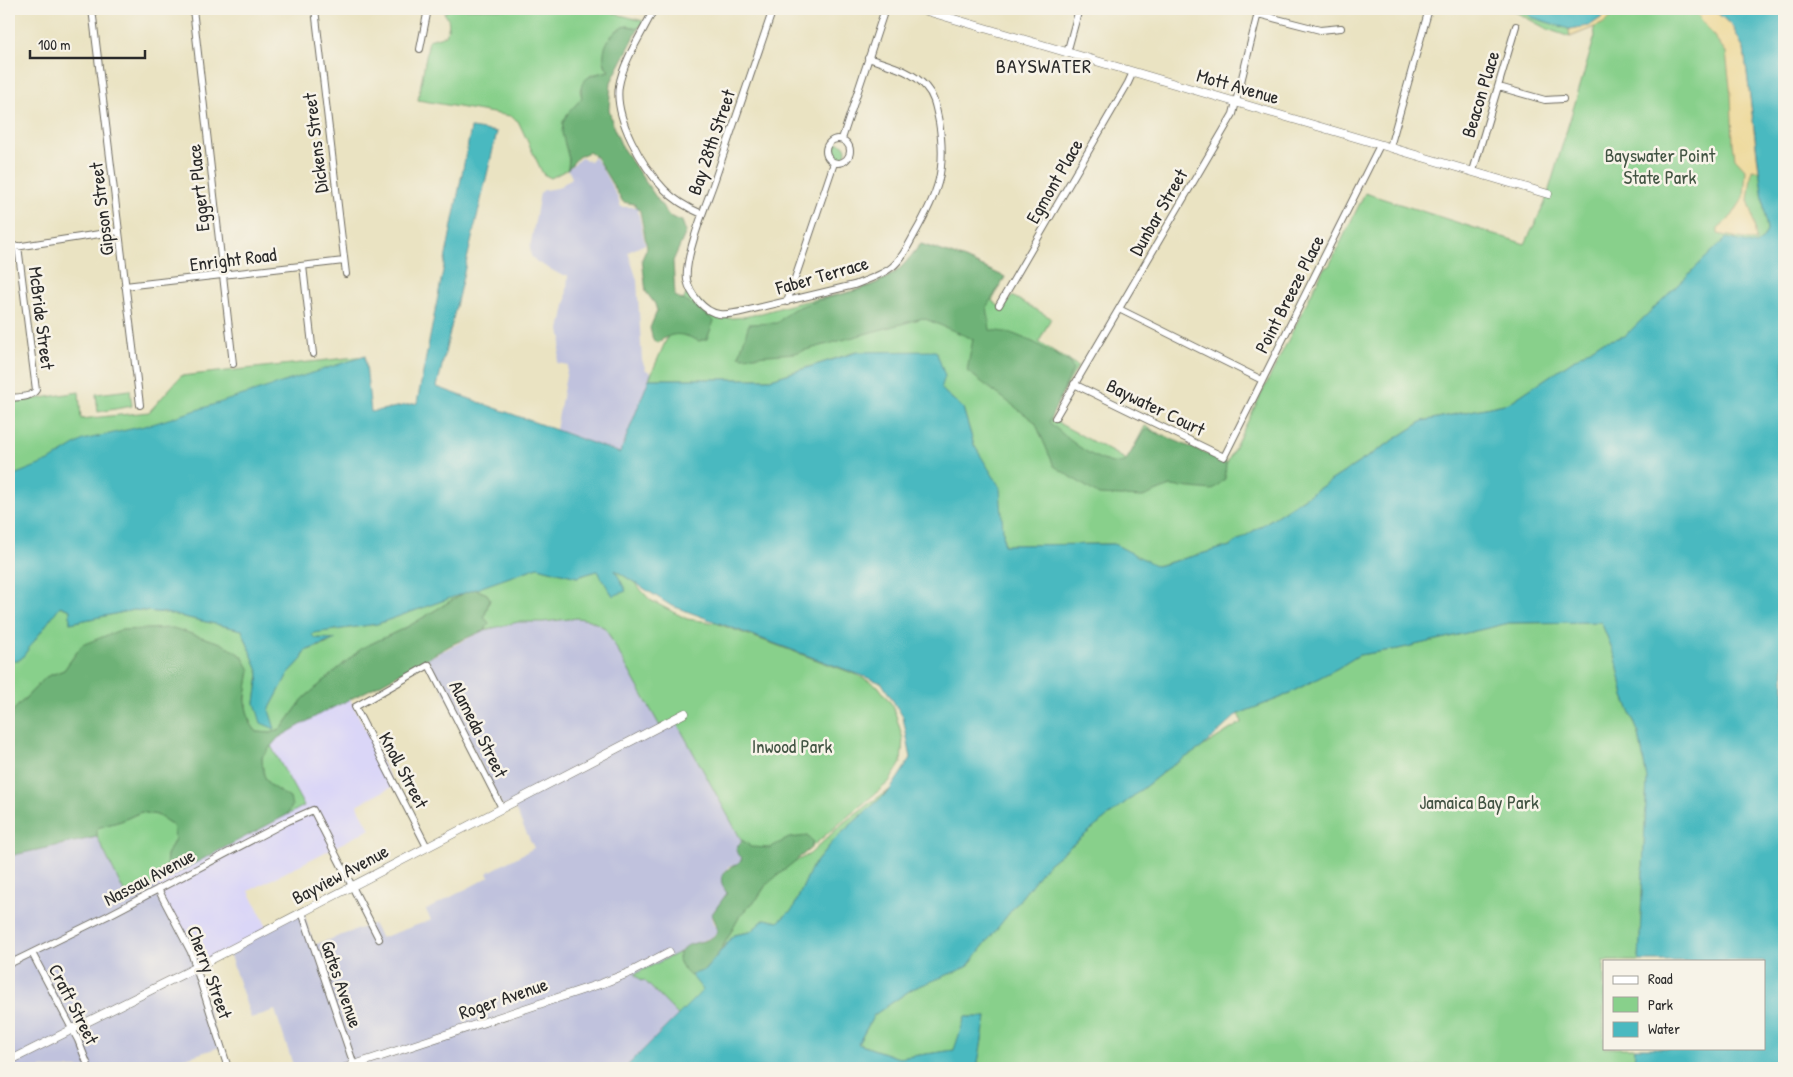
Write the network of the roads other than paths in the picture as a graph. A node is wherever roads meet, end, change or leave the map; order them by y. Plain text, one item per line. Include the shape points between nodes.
1 (92, 9) edge
2 (193, 9) edge
3 (315, 9) edge
4 (428, 9) edge
5 (654, 9) edge
6 (773, 9) edge
7 (885, 9) edge
8 (920, 9) edge
9 (1079, 9) edge
10 (1429, 9) edge
11 (1259, 11) edge
12 (1516, 26) dead end
13 (1341, 28) dead end
14 (420, 49) dead end
15 (1067, 52) junction
16 (868, 58) junction
17 (1133, 72) junction
18 (1499, 87) junction
19 (1563, 99) dead end
20 (1235, 102) junction
21 (842, 139) junction
22 (1380, 145) junction
23 (1390, 148) junction
24 (834, 163) junction
25 (1473, 171) junction
26 (1548, 194) dead end
27 (702, 214) junction
28 (119, 231) junction
29 (18, 246) junction
30 (9, 248) edge
31 (344, 261) junction
32 (302, 266) junction
33 (346, 274) dead end
34 (223, 275) junction
35 (125, 286) junction
36 (689, 287) joint
37 (787, 302) junction
38 (999, 306) dead end
39 (1119, 308) junction
40 (313, 354) dead end
41 (232, 364) dead end
42 (1262, 380) junction
43 (1074, 384) junction
44 (9, 398) edge
45 (140, 405) dead end
46 (1055, 418) dead end
47 (1224, 457) joint
48 (355, 707) joint
49 (685, 713) dead end
50 (502, 808) junction
51 (427, 847) junction
52 (352, 886) junction
53 (158, 889) junction
54 (302, 912) junction
55 (379, 939) dead end
56 (669, 952) dead end
57 (32, 953) junction
58 (9, 964) edge
59 (195, 968) junction
60 (72, 1030) junction
61 (9, 1061) edge
62 (354, 1065) junction
63 (89, 1068) edge
64 (228, 1068) edge
65 (345, 1068) edge

1 - 28 street, Gipson Street
2 - 34 street, Eggert Place
3 - 31 street, Dickens Street
4 - 14 street
5 - 27 street via 619,84 619,109 626,129 664,190
6 - 27 street, Bay 28th Street
7 - 16 street
8 - 15 street, Mott Avenue
9 - 15 street
10 - 23 street
11 - 13 street via 1320,30
11 - 20 street, Dunbar Street
12 - 18 street, Beacon Place
15 - 17 street, Mott Avenue
16 - 21 street
16 - 37 street, Faber Terrace via 911,74 932,95 942,142 941,173 936,193 910,243 892,266 854,285
17 - 20 street, Mott Avenue
17 - 38 street, Egmont Place
18 - 19 street via 1545,100
18 - 25 street, Beacon Place
20 - 22 street, Mott Avenue
20 - 39 street, Dunbar Street via 1233,114
21 - 24 street via 833,140 827,146 827,158
21 - 24 street via 850,147 850,155 842,164
22 - 23 street, Mott Avenue
22 - 42 street, Point Breeze Place
23 - 25 street, Mott Avenue
24 - 37 street
25 - 26 street, Mott Avenue
27 - 36 street, Bay 28th Street via 688,264
28 - 29 street
28 - 35 street, Gipson Street
29 - 30 street
29 - 44 street, McBride Street via 36,390 31,395
31 - 32 street, Enright Road
31 - 33 street, Dickens Street
32 - 34 street, Enright Road
32 - 40 street
34 - 35 street, Enright Road
34 - 41 street, Eggert Place
35 - 45 street, Gipson Street
36 - 37 street, Faber Terrace via 699,302 718,314
39 - 42 street
39 - 43 street, Dunbar Street
42 - 47 street, Point Breeze Place
43 - 46 street, Dunbar Street
43 - 47 street, Baywater Court
48 - 50 street, Alameda Street via 429,665
48 - 51 street, Knoll Street
49 - 50 street, Bayview Avenue
50 - 51 street, Bayview Avenue
51 - 52 street, Bayview Avenue
52 - 53 street, Nassau Avenue via 314,810 249,840
52 - 54 street, Bayview Avenue
52 - 55 street
53 - 57 street, Nassau Avenue
53 - 59 street, Cherry Street via 191,952
54 - 59 street, Bayview Avenue
54 - 62 street, Gates Avenue
56 - 62 street, Roger Avenue via 603,983
57 - 58 street, Nassau Avenue
57 - 60 street, Craft Street
59 - 60 street, Bayview Avenue
59 - 64 street, Cherry Street
60 - 61 street, Bayview Avenue
60 - 63 street, Craft Street
62 - 65 street, Roger Avenue

